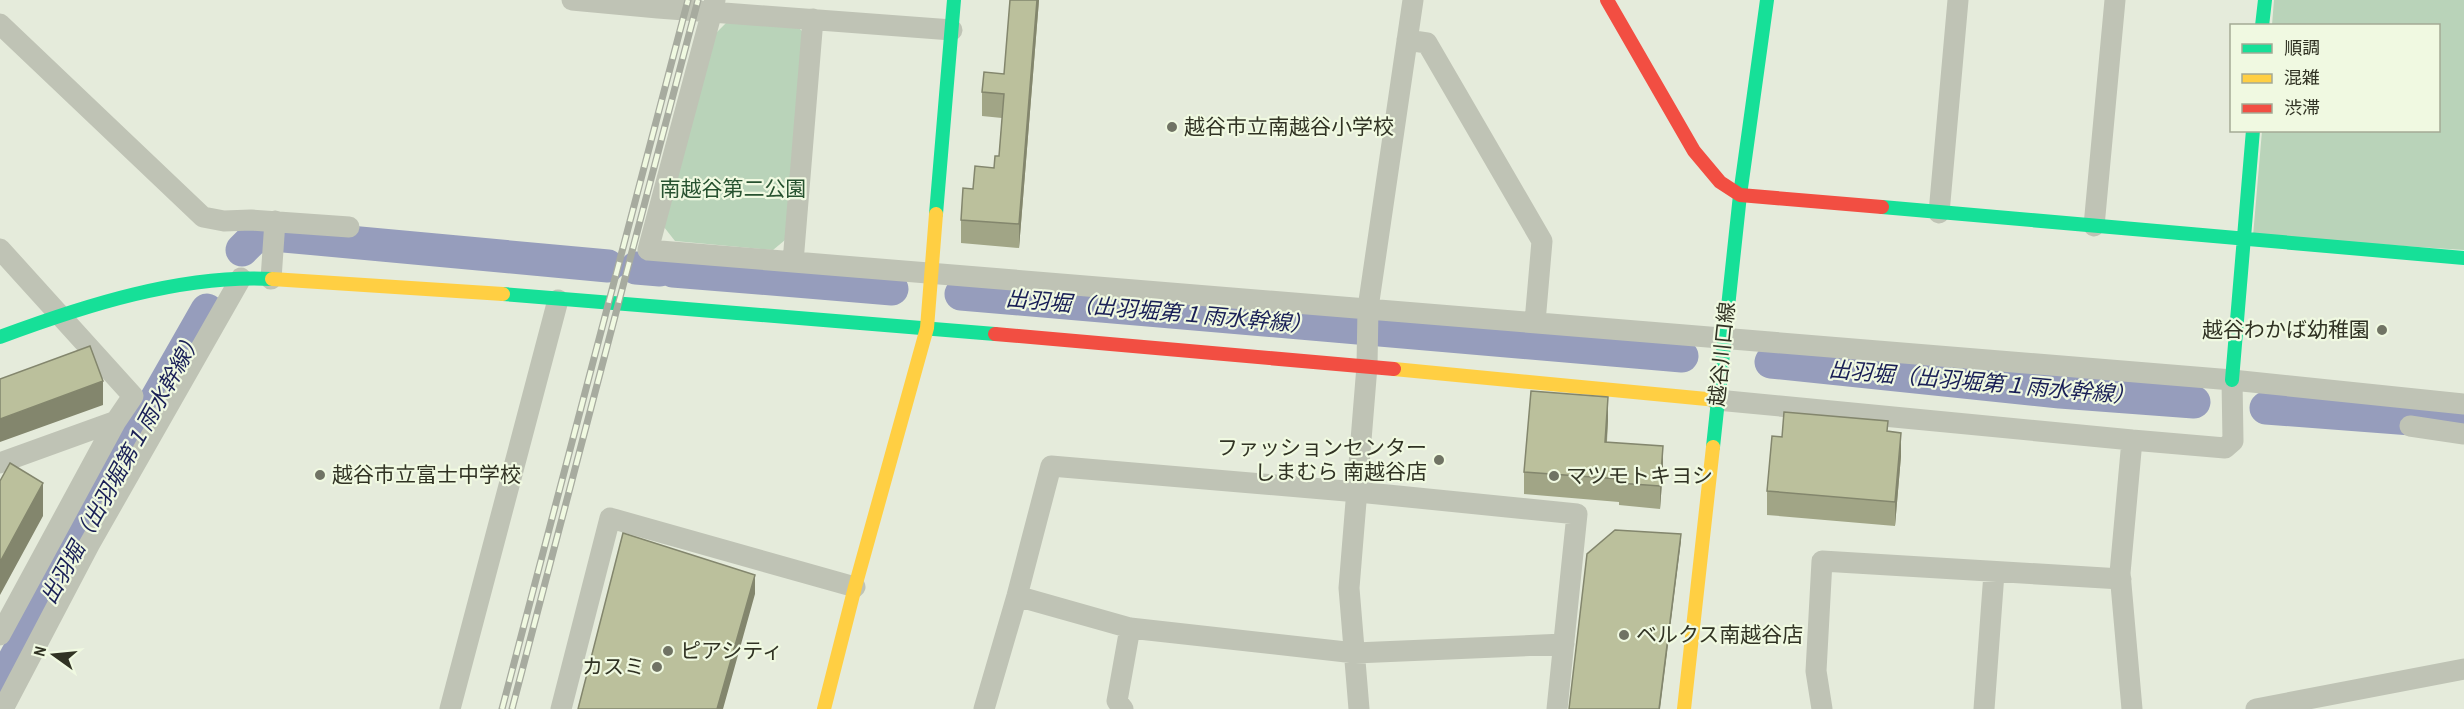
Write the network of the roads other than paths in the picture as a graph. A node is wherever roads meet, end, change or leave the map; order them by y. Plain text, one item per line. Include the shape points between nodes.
1 (572, 0) edge
2 (954, 0) edge
3 (1413, 0) edge
4 (1607, 0) edge
5 (1767, 0) edge
6 (1958, 0) edge
7 (2115, 0) edge
8 (2265, 0) edge
9 (660, 4) edge
10 (714, 6) edge
11 (813, 19) junction
12 (0, 24) edge
13 (2262, 24) edge
14 (952, 30) junction
15 (1407, 40) junction
16 (2253, 132) edge
17 (1740, 195) junction
18 (1939, 213) junction
19 (275, 221) junction
20 (2094, 226) junction
21 (349, 227) dead end
22 (2244, 240) junction
23 (0, 249) edge
24 (2464, 258) edge
25 (793, 262) junction
26 (932, 272) junction
27 (237, 278) junction
28 (271, 279) junction
29 (558, 300) junction
30 (1368, 308) junction
31 (60, 315) junction
32 (1535, 322) junction
33 (927, 328) junction
34 (0, 337) edge
35 (1724, 339) junction
36 (1367, 366) junction
37 (2232, 380) junction
38 (1717, 400) junction
39 (2464, 404) edge
40 (116, 422) junction
41 (2410, 426) dead end
42 (2464, 434) edge
43 (2132, 440) junction
44 (0, 463) edge
45 (1358, 492) junction
46 (1994, 573) junction
47 (2121, 579) junction
48 (855, 587) junction
49 (1017, 596) junction
50 (1130, 628) junction
51 (0, 635) edge
52 (1564, 644) junction
53 (1355, 653) junction
54 (2464, 669) edge
55 (2285, 706) edge
56 (3, 709) edge
57 (450, 709) edge
58 (561, 709) edge
59 (824, 709) edge
60 (984, 709) edge
61 (1123, 709) edge
62 (1359, 709) edge
63 (1557, 709) edge
64 (1684, 709) edge
65 (1822, 709) edge
66 (1984, 709) edge
67 (2132, 709) edge
68 (2256, 709) edge

1 - 9 street
2 - 14 street
3 - 15 street
4 - 17 street via 1694,151 1720,182
5 - 17 street, 越谷川口線
6 - 18 street
7 - 20 street
8 - 13 street
9 - 10 street
10 - 11 street
10 - 25 street via 648,250
11 - 14 street
11 - 25 street
12 - 19 street via 203,217
14 - 26 street
15 - 30 street
15 - 32 street via 1427,43 1542,240
16 - 22 street
17 - 18 street
17 - 35 street, 越谷川口線
18 - 20 street
19 - 21 street
19 - 28 street
20 - 22 street
22 - 24 street
22 - 37 street
23 - 31 street
25 - 26 street
26 - 30 street
26 - 33 street
27 - 28 street
27 - 31 street via 114,299
27 - 56 street via 100,524
28 - 29 street
29 - 33 street
29 - 57 street
30 - 32 street
30 - 36 street
31 - 34 street
31 - 40 street via 133,396
32 - 35 street
33 - 36 street
33 - 48 street
35 - 37 street
35 - 38 street, 越谷川口線
36 - 38 street
36 - 45 street
37 - 39 street
37 - 43 street via 2234,441 2225,448
38 - 43 street
38 - 64 street, 越谷川口線
40 - 44 street
40 - 51 street
41 - 42 street
43 - 47 street
45 - 49 street via 1051,466
45 - 52 street via 1577,514
45 - 53 street via 1349,588
46 - 47 street
46 - 65 street via 1822,561 1816,671
46 - 66 street
47 - 67 street
48 - 58 street via 610,518
48 - 59 street
49 - 50 street
49 - 60 street
50 - 53 street
50 - 61 street via 1118,701
52 - 53 street
52 - 63 street
53 - 62 street
54 - 55 street
55 - 68 street

